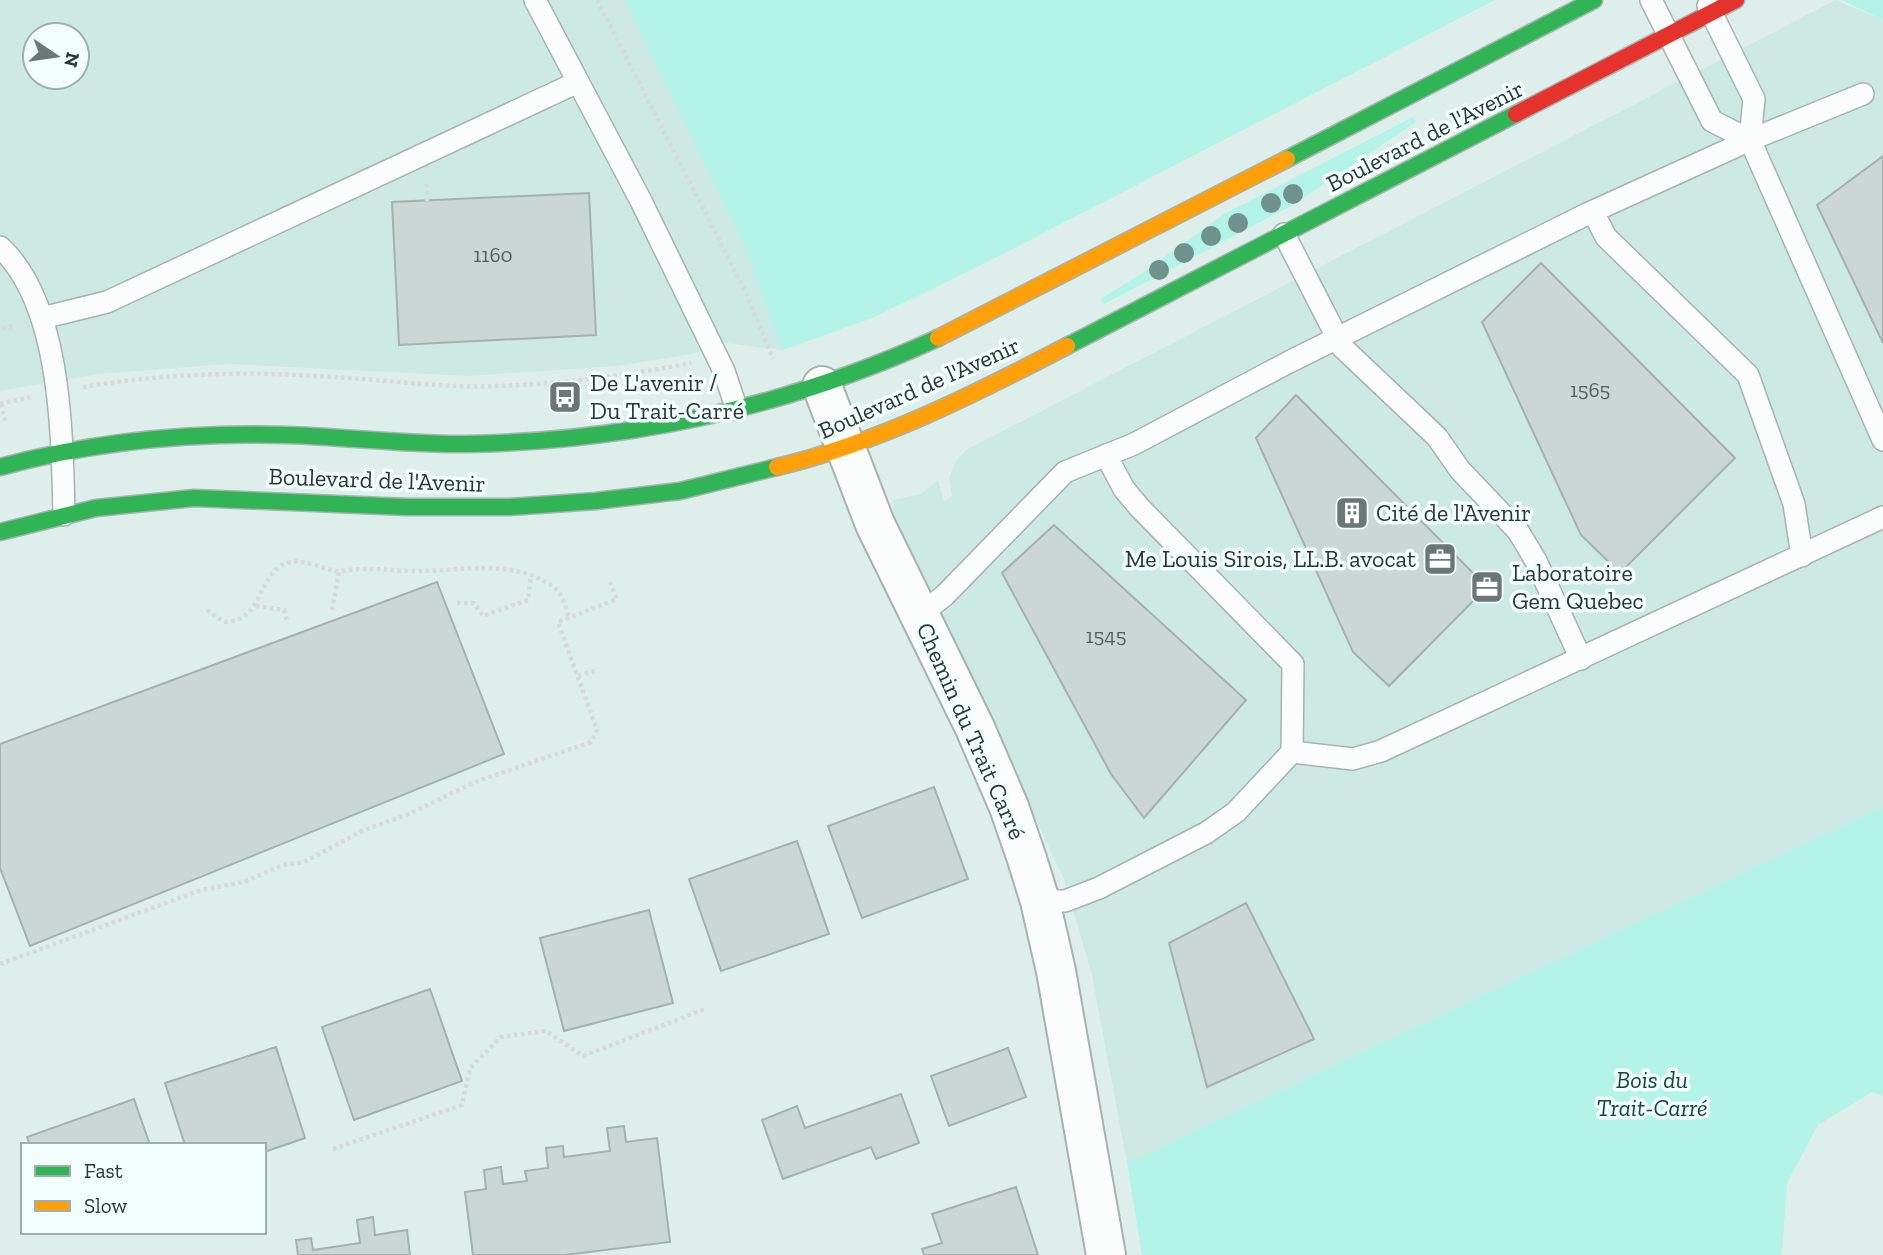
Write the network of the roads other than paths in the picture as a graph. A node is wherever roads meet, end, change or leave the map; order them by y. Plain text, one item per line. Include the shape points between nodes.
1 (535, 0) edge
2 (1594, 0) edge
3 (1651, 0) edge
4 (1736, 0) edge
5 (1708, 6) edge
6 (1670, 34) junction
7 (578, 82) junction
8 (1863, 94) dead end
9 (1750, 140) junction
10 (1593, 212) junction
11 (1284, 234) junction
12 (0, 247) edge
13 (42, 318) junction
14 (1337, 338) junction
15 (822, 386) junction
16 (737, 410) junction
17 (1883, 440) edge
18 (62, 449) junction
19 (845, 449) junction
20 (1106, 455) junction
21 (0, 467) edge
22 (64, 515) junction
23 (1883, 517) edge
24 (0, 532) edge
25 (1802, 556) junction
26 (919, 616) junction
27 (1581, 659) junction
28 (1292, 752) junction
29 (1040, 901) junction
30 (1106, 1255) edge

1 - 7 lane
2 - 15 street, Boulevard de l'Avenir via 976,321
3 - 6 lane
4 - 5 street, Boulevard de l'Avenir
5 - 6 street, Boulevard de l'Avenir
5 - 9 lane via 1754,99
6 - 9 lane via 1712,121
6 - 11 street, Boulevard de l'Avenir
7 - 13 lane via 107,302
7 - 16 lane via 724,372
8 - 9 lane
9 - 10 lane
9 - 17 lane
10 - 14 lane
10 - 25 lane via 1606,237 1748,375 1794,504
11 - 14 lane
11 - 19 street, Boulevard de l'Avenir via 989,386
12 - 13 lane via 25,277
13 - 18 lane
14 - 20 lane
14 - 27 lane via 1437,437 1460,470 1518,531
15 - 16 street, Boulevard de l'Avenir
15 - 19 street, Chemin du Trait Carré
16 - 18 street, Boulevard de l'Avenir via 642,431 532,443 229,433 136,438
18 - 21 street, Boulevard de l'Avenir
18 - 22 lane
19 - 22 street, Boulevard de l'Avenir via 691,488 596,501 407,507 194,498 133,502
19 - 26 street, Chemin du Trait Carré
20 - 26 lane via 1065,472
20 - 28 lane via 1139,508 1293,664
22 - 24 street, Boulevard de l'Avenir
23 - 25 lane
25 - 27 lane
26 - 29 street, Chemin du Trait Carré via 997,778
27 - 28 lane via 1364,757
28 - 29 lane via 1236,812 1206,833 1099,888 1065,901
29 - 30 street, Chemin du Trait Carré

